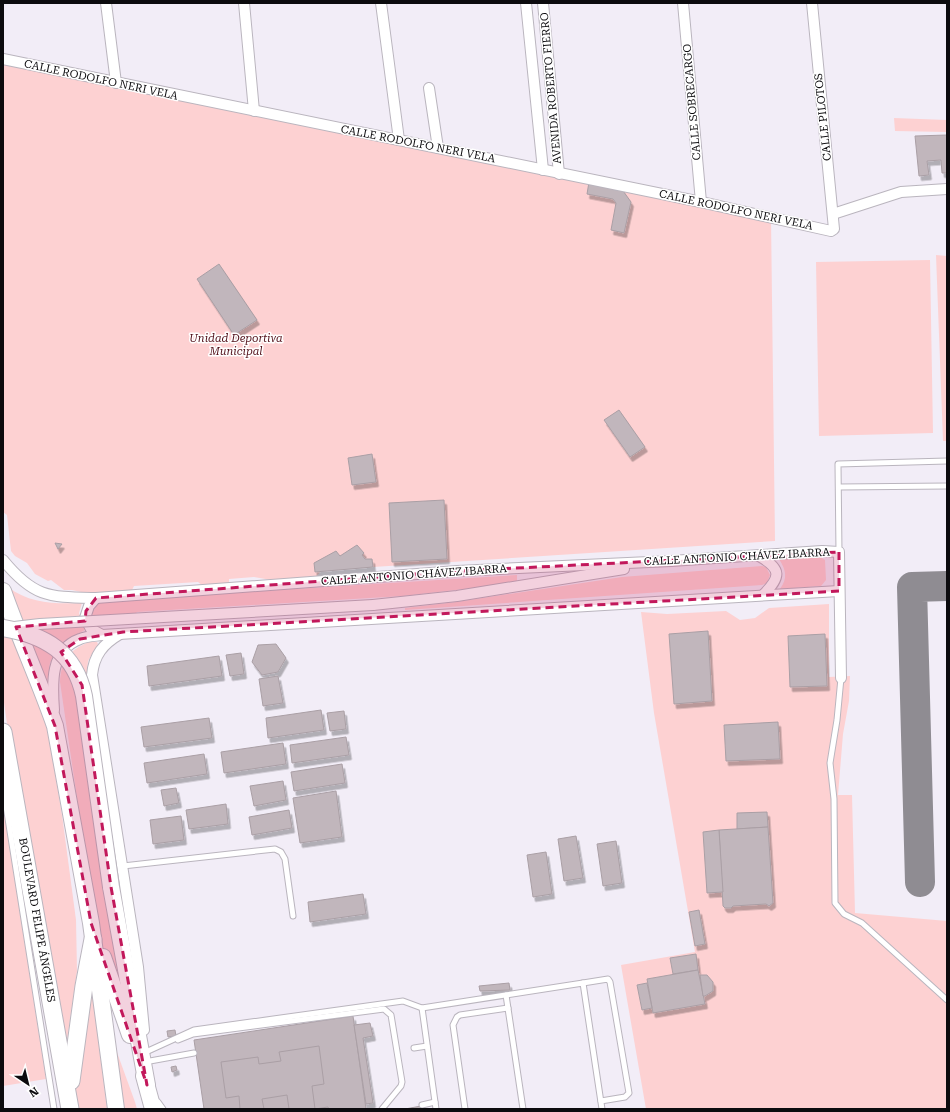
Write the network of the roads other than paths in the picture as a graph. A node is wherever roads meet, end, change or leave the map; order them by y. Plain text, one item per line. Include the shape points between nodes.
1 (106, 3) edge
2 (244, 3) edge
3 (381, 3) edge
4 (526, 3) edge
5 (543, 3) edge
6 (683, 3) edge
7 (812, 3) edge
8 (3, 60) edge
9 (116, 83) junction
10 (429, 88) dead end
11 (254, 111) junction
12 (399, 140) junction
13 (438, 148) junction
14 (543, 170) junction
15 (559, 174) junction
16 (947, 189) edge
17 (701, 202) junction
18 (832, 214) junction
19 (833, 230) joint
20 (947, 461) edge
21 (947, 486) edge
22 (839, 487) junction
23 (839, 552) junction
24 (759, 556) junction
25 (3, 560) edge
26 (672, 561) junction
27 (3, 591) edge
28 (839, 591) junction
29 (763, 595) junction
30 (96, 598) junction
31 (3, 628) edge
32 (123, 632) junction
33 (102, 635) junction
34 (841, 678) joint
35 (55, 726) junction
36 (3, 732) edge
37 (3, 787) edge
38 (123, 866) junction
39 (293, 916) dead end
40 (92, 931) junction
41 (583, 983) junction
42 (506, 995) junction
43 (947, 1000) edge
44 (422, 1008) junction
45 (508, 1008) junction
46 (171, 1041) junction
47 (427, 1046) junction
48 (414, 1048) dead end
49 (148, 1051) junction
50 (194, 1052) dead end
51 (150, 1061) junction
52 (147, 1085) junction
53 (601, 1101) junction
54 (69, 1102) edge
55 (435, 1102) junction
56 (422, 1105) dead end
57 (158, 1107) edge
58 (54, 1109) edge
59 (116, 1109) edge
60 (382, 1109) edge
61 (436, 1109) edge
62 (465, 1109) edge
63 (523, 1109) edge
64 (602, 1109) edge

1 - 9 street
2 - 11 street
3 - 12 street
4 - 14 street, AVENIDA ROBERTO FIERRO
5 - 15 street, AVENIDA ROBERTO FIERRO
6 - 17 street, CALLE SOBRECARGO
7 - 18 street, CALLE PILOTOS
8 - 9 street, CALLE RODOLFO NERI VELA
9 - 11 street, CALLE RODOLFO NERI VELA
10 - 13 street
11 - 12 street, CALLE RODOLFO NERI VELA
12 - 13 street, CALLE RODOLFO NERI VELA
13 - 14 street, CALLE RODOLFO NERI VELA
14 - 15 street, CALLE RODOLFO NERI VELA
15 - 17 street, CALLE RODOLFO NERI VELA
16 - 18 street via 901,192
17 - 19 street, CALLE RODOLFO NERI VELA
18 - 19 street, CALLE PILOTOS
20 - 22 lane via 838,464
21 - 22 lane
22 - 23 lane
23 - 24 street, CALLE ANTONIO CHÁVEZ IBARRA
23 - 28 street
24 - 26 street, CALLE ANTONIO CHÁVEZ IBARRA
24 - 29 street via 772,563 777,578
25 - 30 street, CALLE ANTONIO CHÁVEZ IBARRA via 29,587 41,593 53,597
26 - 30 street, CALLE ANTONIO CHÁVEZ IBARRA via 449,572
26 - 31 street, bridge via 457,596 373,605
27 - 35 main road
28 - 29 street
28 - 34 street
29 - 32 street
30 - 33 street via 89,606 85,618 91,629
31 - 52 main road, bridge via 20,631 46,641 63,654 77,673 84,696 111,886
32 - 33 street
32 - 38 street via 101,648 93,664 92,675
33 - 35 street via 80,639 71,644 57,661 52,690
34 - 43 lane via 830,763 834,799 835,904 844,914 862,924
35 - 40 main road
36 - 54 highway, BOULEVARD FELIPE ÁNGELES
37 - 58 lane
38 - 39 lane via 275,849 281,852 285,859
38 - 49 street
40 - 52 main road
40 - 54 highway
40 - 59 main road
41 - 42 lane
41 - 53 lane
41 - 53 lane via 608,979 610,982 629,1093 625,1097
42 - 44 lane
42 - 45 lane
44 - 46 lane via 403,1001 194,1030
44 - 47 lane
45 - 62 lane via 460,1015 454,1020
45 - 63 lane
46 - 49 lane
46 - 60 lane via 193,1034 384,1009 391,1015 402,1082
47 - 48 lane
47 - 55 lane
49 - 51 street
50 - 51 lane
51 - 57 street
52 - 57 main road
53 - 64 lane
55 - 56 lane
55 - 61 lane

